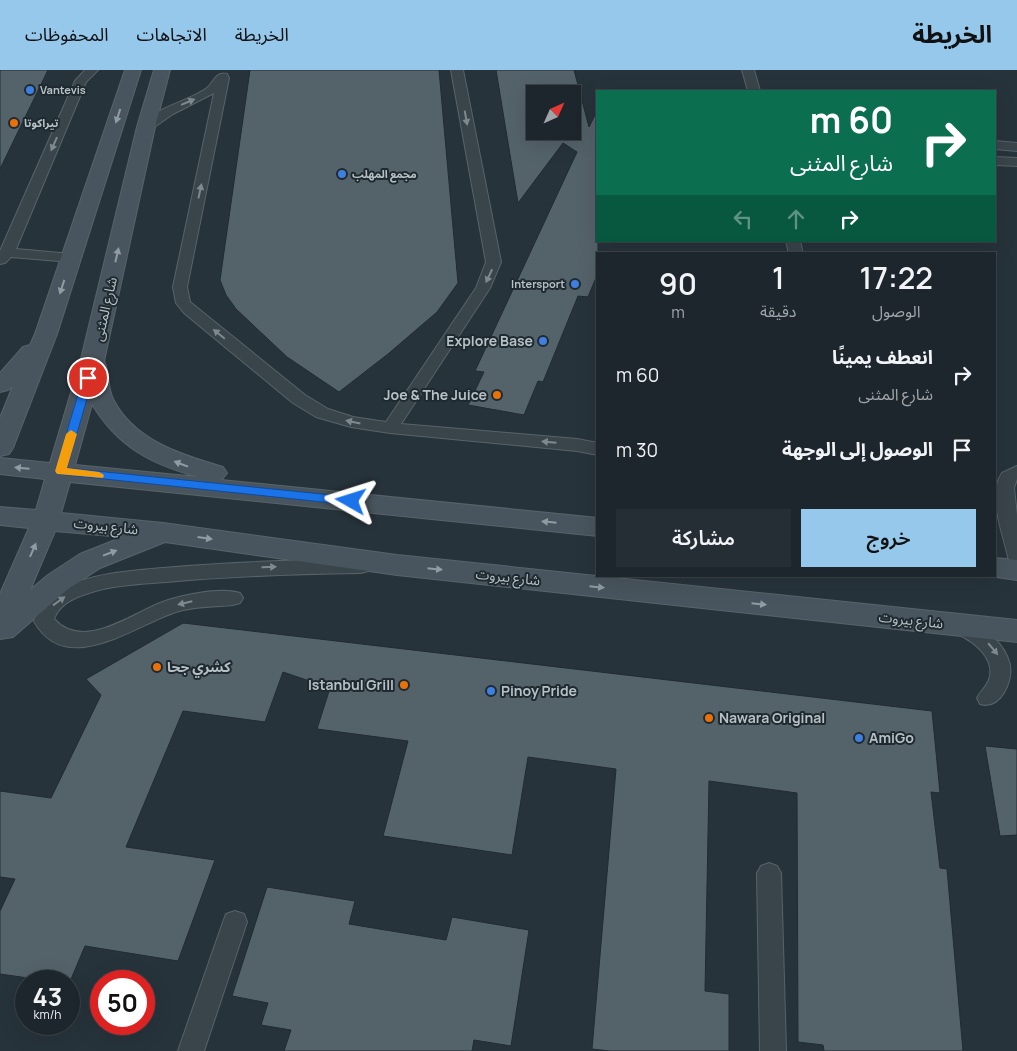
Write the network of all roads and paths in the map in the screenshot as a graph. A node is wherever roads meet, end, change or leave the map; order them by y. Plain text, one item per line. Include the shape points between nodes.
1 (92, 70) edge
2 (133, 70) edge
3 (162, 70) edge
4 (457, 70) edge
5 (748, 70) edge
6 (224, 74) edge
7 (754, 90) edge
8 (146, 127) junction
9 (996, 145) edge
10 (1017, 147) edge
11 (996, 160) edge
12 (1017, 162) edge
13 (3, 256) edge
14 (71, 258) junction
15 (46, 334) junction
16 (93, 359) junction
17 (0, 385) edge
18 (390, 428) junction
19 (0, 448) edge
20 (596, 449) edge
21 (0, 466) edge
22 (60, 471) junction
23 (1017, 472) edge
24 (313, 497) junction
25 (0, 516) edge
26 (46, 520) junction
27 (596, 527) edge
28 (163, 532) junction
29 (1017, 557) edge
30 (397, 566) junction
31 (996, 568) edge
32 (1017, 570) edge
33 (233, 598) dead end
34 (952, 624) junction
35 (0, 627) edge
36 (1017, 631) edge
37 (0, 632) edge
38 (988, 698) dead end
39 (769, 873) dead end
40 (235, 922) dead end
41 (191, 1051) edge
42 (772, 1051) edge

1 -> 13 lane via 81,81
2 -> 14 main road
3 - 8 main road, شارع المثنى
4 -> 18 lane via 487,235 495,258 483,288
5 - 7 lane
8 -> 6 lane via 169,111 211,90
18 -> 6 lane via 351,422 322,413 300,399 183,303 180,287
16 -> 8 main road, شارع المثنى
9 - 10 lane
11 - 12 lane
13 - 14 lane
14 -> 15 main road
15 - 17 main road
15 - 19 main road
16 - 22 main road, شارع المثنى
24 -> 16 main road via 183,466 150,450 119,426 100,400
20 -> 18 lane via 577,444
22 -> 21 main road
22 - 24 main road
22 - 26 main road, شارع المثنى
23 - 29 lane via 1012,473 1006,482 1004,494
27 -> 24 main road
25 - 26 main road, شارع بيروت
26 - 28 main road, شارع بيروت
35 -> 26 main road, شارع المثنى
28 -> 30 main road, شارع بيروت
37 -> 28 main road via 58,582 90,560
33 -> 30 lane via 197,600 169,607 104,637 76,640 55,633 44,621 48,610 59,599 75,591 125,579 252,568
30 -> 34 main road, شارع بيروت
31 - 32 main road
34 - 36 main road, شارع بيروت
34 -> 38 lane via 980,636 1000,658 1002,681
39 - 42 lane
40 - 41 lane

